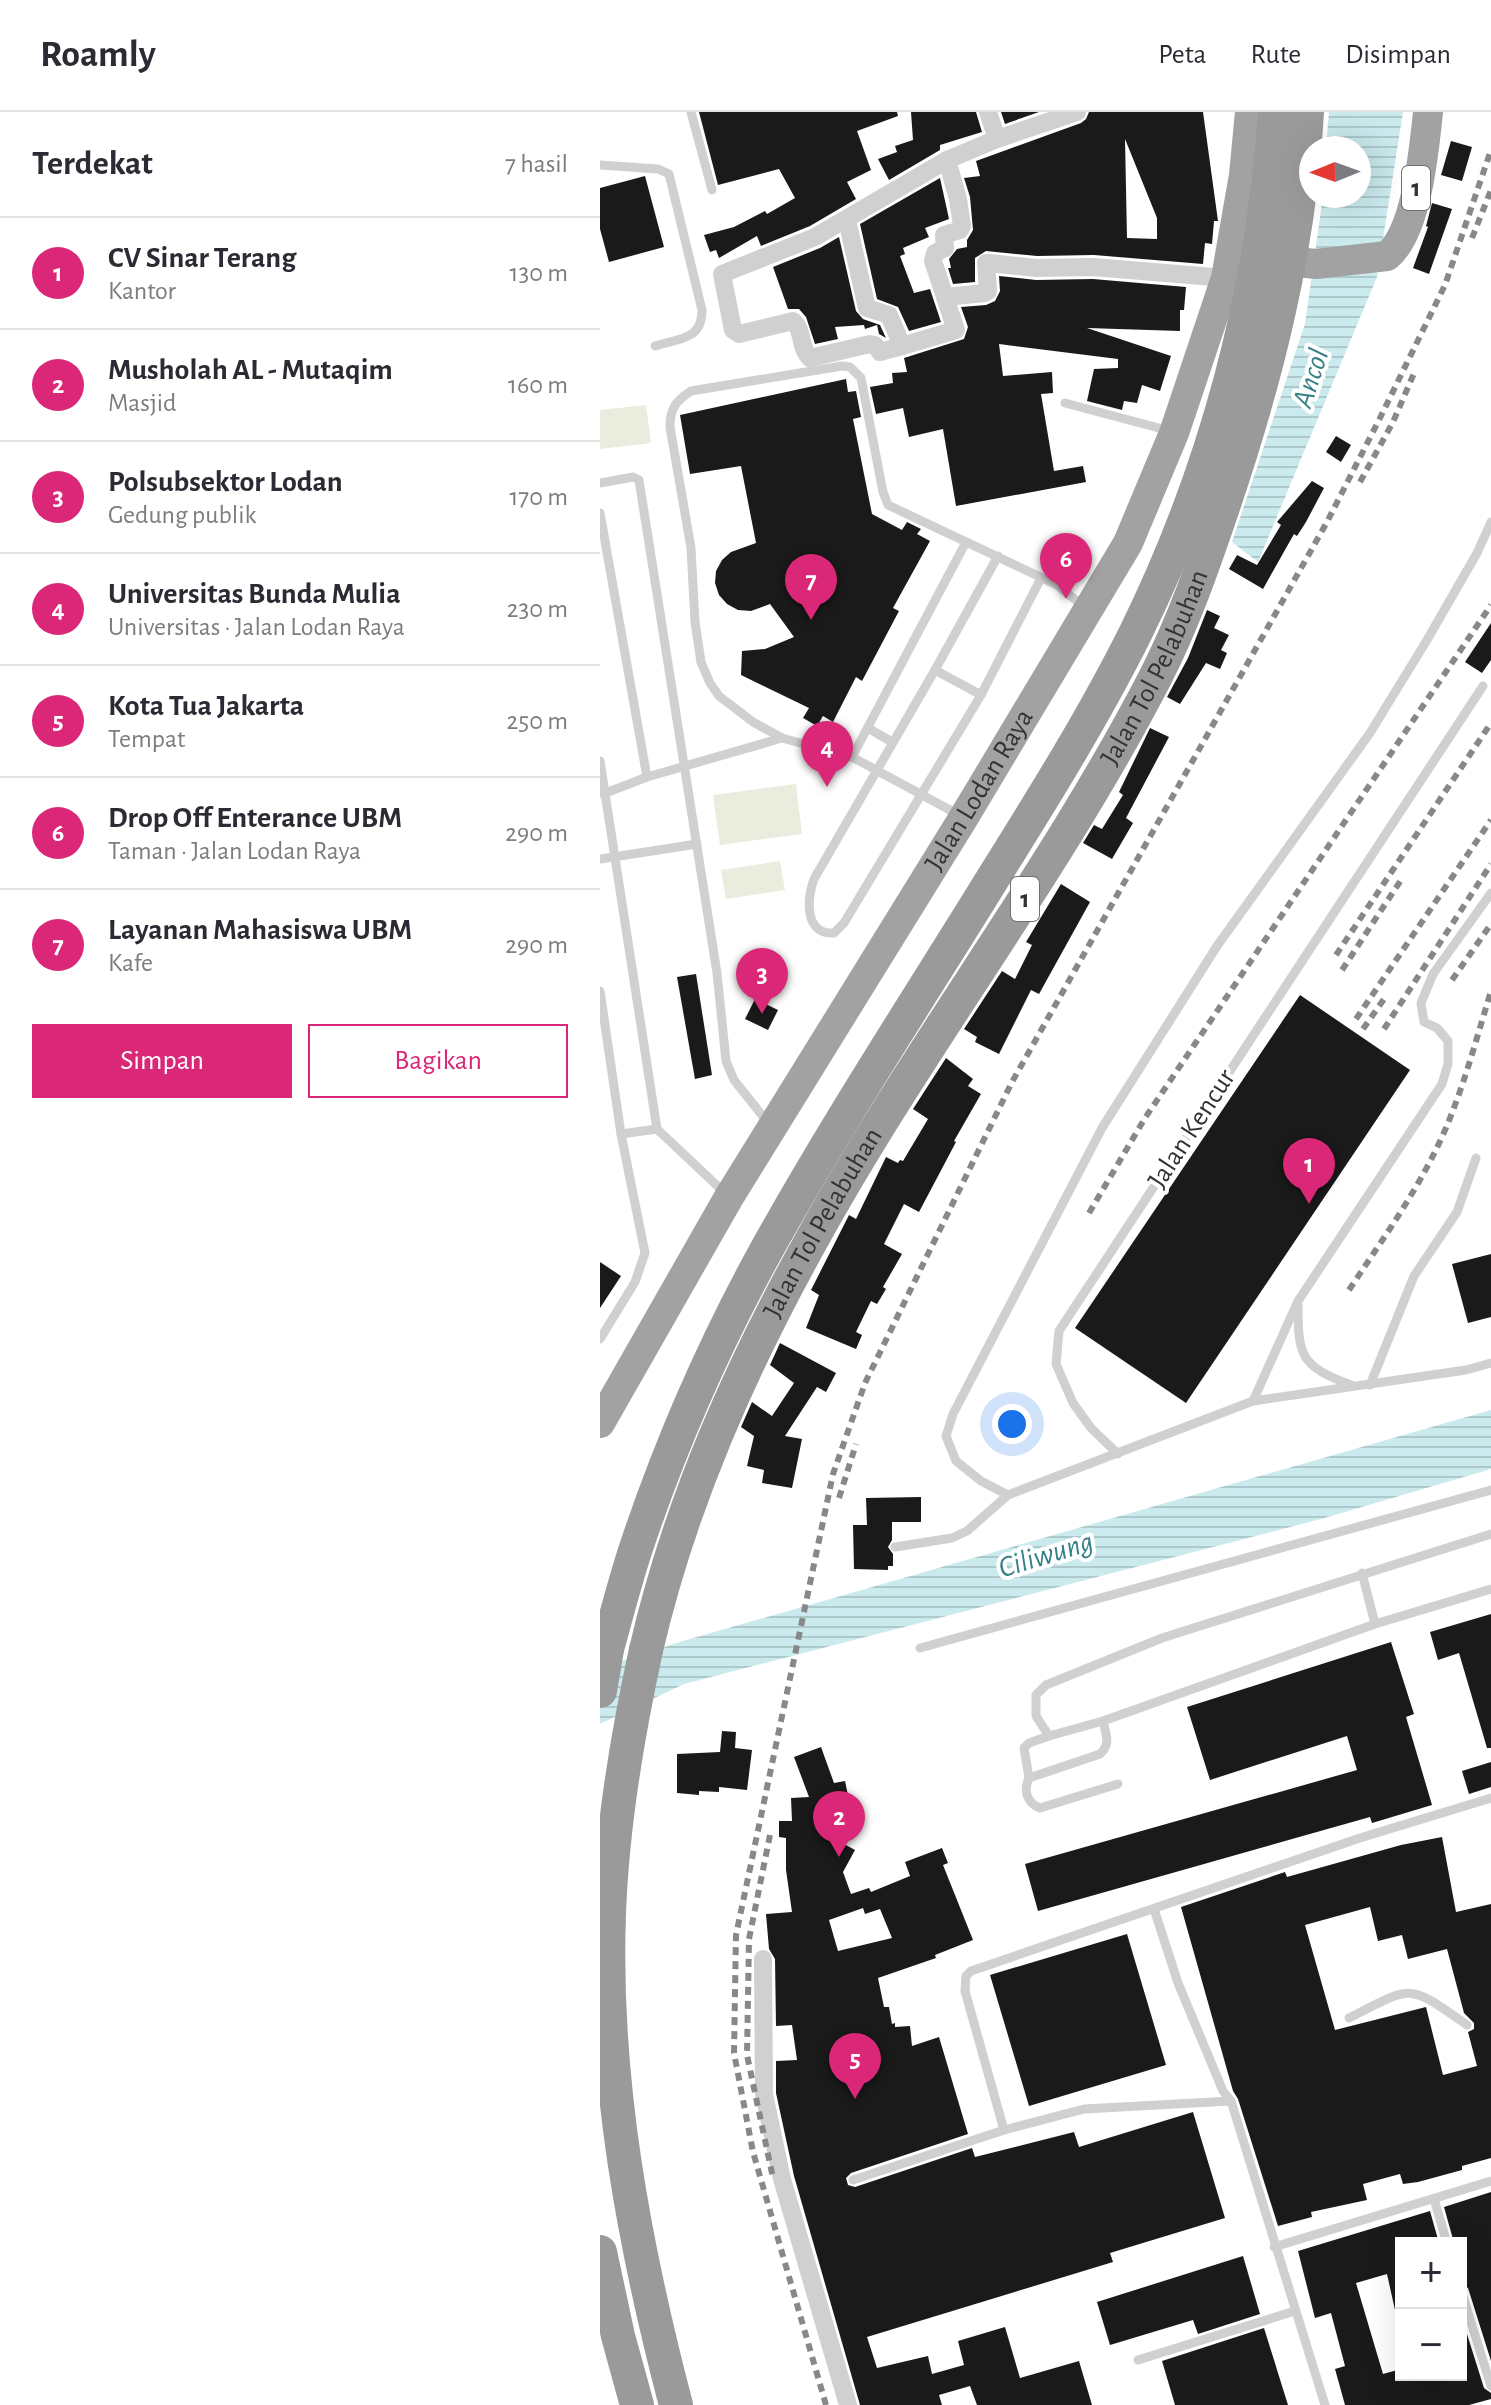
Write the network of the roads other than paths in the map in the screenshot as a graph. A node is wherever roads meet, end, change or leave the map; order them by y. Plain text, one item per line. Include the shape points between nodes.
1 (691, 112) edge
2 (988, 112) edge
3 (1077, 112) edge
4 (1250, 112) edge
5 (1275, 112) edge
6 (1307, 112) edge
7 (1428, 112) edge
8 (997, 139) junction
9 (947, 160) junction
10 (600, 165) edge
11 (712, 190) dead end
12 (847, 220) junction
13 (1235, 264) junction
14 (945, 297) junction
15 (655, 346) dead end
16 (902, 346) junction
17 (1065, 403) dead end
18 (1174, 433) junction
19 (600, 483) edge
20 (600, 513) edge
21 (1491, 522) edge
22 (966, 542) junction
23 (998, 556) junction
24 (1041, 578) junction
25 (1089, 611) junction
26 (935, 670) junction
27 (1483, 686) dead end
28 (981, 695) junction
29 (868, 728) junction
30 (782, 738) junction
31 (892, 742) junction
32 (852, 757) junction
33 (600, 761) edge
34 (686, 766) junction
35 (876, 769) junction
36 (647, 777) junction
37 (602, 794) edge
38 (922, 796) junction
39 (964, 817) junction
40 (697, 844) junction
41 (617, 858) junction
42 (600, 859) edge
43 (1491, 893) edge
44 (600, 991) edge
45 (771, 1127) junction
46 (657, 1129) junction
47 (621, 1134) junction
48 (1476, 1158) dead end
49 (729, 1197) junction
50 (1298, 1301) junction
51 (600, 1339) edge
52 (1491, 1363) edge
53 (1370, 1385) junction
54 (1354, 1387) junction
55 (1253, 1401) junction
56 (600, 1423) edge
57 (1118, 1454) junction
58 (1491, 1490) edge
59 (1008, 1495) junction
60 (1491, 1534) edge
61 (895, 1547) dead end
62 (1362, 1573) junction
63 (1491, 1589) edge
64 (1375, 1624) junction
65 (920, 1648) dead end
66 (600, 1691) edge
67 (1103, 1721) junction
68 (1049, 1736) junction
69 (1029, 1778) junction
70 (1118, 1784) dead end
71 (1491, 1798) edge
72 (1154, 1909) junction
73 (763, 1959) dead end
74 (1349, 2018) dead end
75 (1467, 2025) dead end
76 (1231, 2101) junction
77 (1004, 2130) junction
78 (853, 2180) dead end
79 (1491, 2181) edge
80 (1434, 2199) junction
81 (1445, 2237) edge
82 (1274, 2247) junction
83 (600, 2252) edge
84 (1467, 2309) edge
85 (1295, 2311) junction
86 (1138, 2360) dead end
87 (1491, 2386) edge
88 (637, 2405) edge
89 (676, 2405) edge
90 (848, 2405) edge
91 (1325, 2405) edge

1 - 11 lane
2 - 8 street
3 - 8 street
4 - 13 highway, Jalan Lodan Raya
5 - 66 highway, Jalan Tol Pelabuhan / 1, bridge via 1260,250 1228,393 1174,546 1079,739 811,1171 733,1316 637,1545
6 - 89 highway, Jalan Tol Pelabuhan / 1, bridge via 1279,313 1244,447 1178,627 1055,854 816,1231 719,1426 658,1598 615,1825 609,1973 628,2195
7 - 13 highway, 1, bridge via 1409,223 1387,256 1316,264
8 - 9 street
9 - 12 street
9 - 14 street via 962,226 944,235 945,248 933,257
10 - 15 lane via 669,174 702,324 696,333
12 - 16 street via 867,308 889,315
12 - 16 street via 723,273 733,330 739,334 793,321 810,358 870,344 880,352
13 - 14 street via 1036,268 986,263 988,291
13 - 18 highway, Jalan Lodan Raya
14 - 16 street via 956,330
17 - 18 lane
18 - 25 highway, Jalan Lodan Raya via 1128,543
19 - 34 lane via 639,480
20 - 36 lane
21 - 59 lane via 1370,733 1217,946 1102,1128 953,1414 946,1436 956,1461
22 - 23 lane
22 - 29 lane
22 - 30 lane via 888,505 861,378 850,367 691,391 678,399 670,412 670,427 691,548 701,662 719,696
23 - 24 lane
23 - 26 lane
24 - 25 lane
24 - 28 lane
25 - 39 highway, Jalan Lodan Raya
26 - 28 lane
26 - 31 lane
27 - 57 lane, Jalan Kencur via 1059,1331 1056,1364 1073,1403
28 - 38 lane
29 - 31 lane
29 - 32 lane
30 - 32 lane
30 - 34 lane
31 - 35 lane
32 - 35 lane
33 - 37 lane
34 - 36 lane
34 - 40 lane
35 - 38 lane
35 - 38 lane via 810,890 815,928 829,934 840,929
36 - 37 lane
37 - 41 lane
38 - 39 lane
39 - 45 highway, Jalan Lodan Raya
40 - 41 lane
40 - 45 lane via 726,1061 734,1080
41 - 42 lane
41 - 46 lane
43 - 50 lane via 1433,974 1421,1003 1424,1022 1448,1041 1442,1084
44 - 47 lane
45 - 49 highway, Jalan Lodan Raya
46 - 47 lane
46 - 49 lane
47 - 51 lane via 645,1253 635,1282
48 - 53 lane via 1457,1212 1414,1276
49 - 56 highway, Jalan Lodan Raya
50 - 54 lane via 1298,1341 1304,1357 1324,1375
50 - 55 lane
52 - 53 lane
53 - 54 lane
54 - 55 lane
55 - 57 lane
57 - 59 lane
58 - 65 lane
59 - 61 lane via 952,1538
60 - 62 lane
62 - 64 lane
62 - 68 lane via 1162,1638 1046,1685 1035,1705
63 - 64 lane
64 - 67 lane
67 - 68 lane
67 - 69 lane via 1108,1741 1100,1754
68 - 69 lane via 1024,1748
69 - 70 lane via 1027,1797 1040,1808
71 - 72 lane
72 - 76 lane via 1178,1983
72 - 77 lane via 966,1976 965,1991
73 - 90 street via 764,2094 782,2179
74 - 75 lane via 1411,1992 1423,1994
76 - 77 lane via 1084,2109
76 - 82 lane
77 - 78 lane
79 - 80 lane
80 - 81 lane
80 - 82 lane
82 - 85 lane
83 - 88 highway
84 - 87 lane
85 - 86 lane
85 - 91 lane

